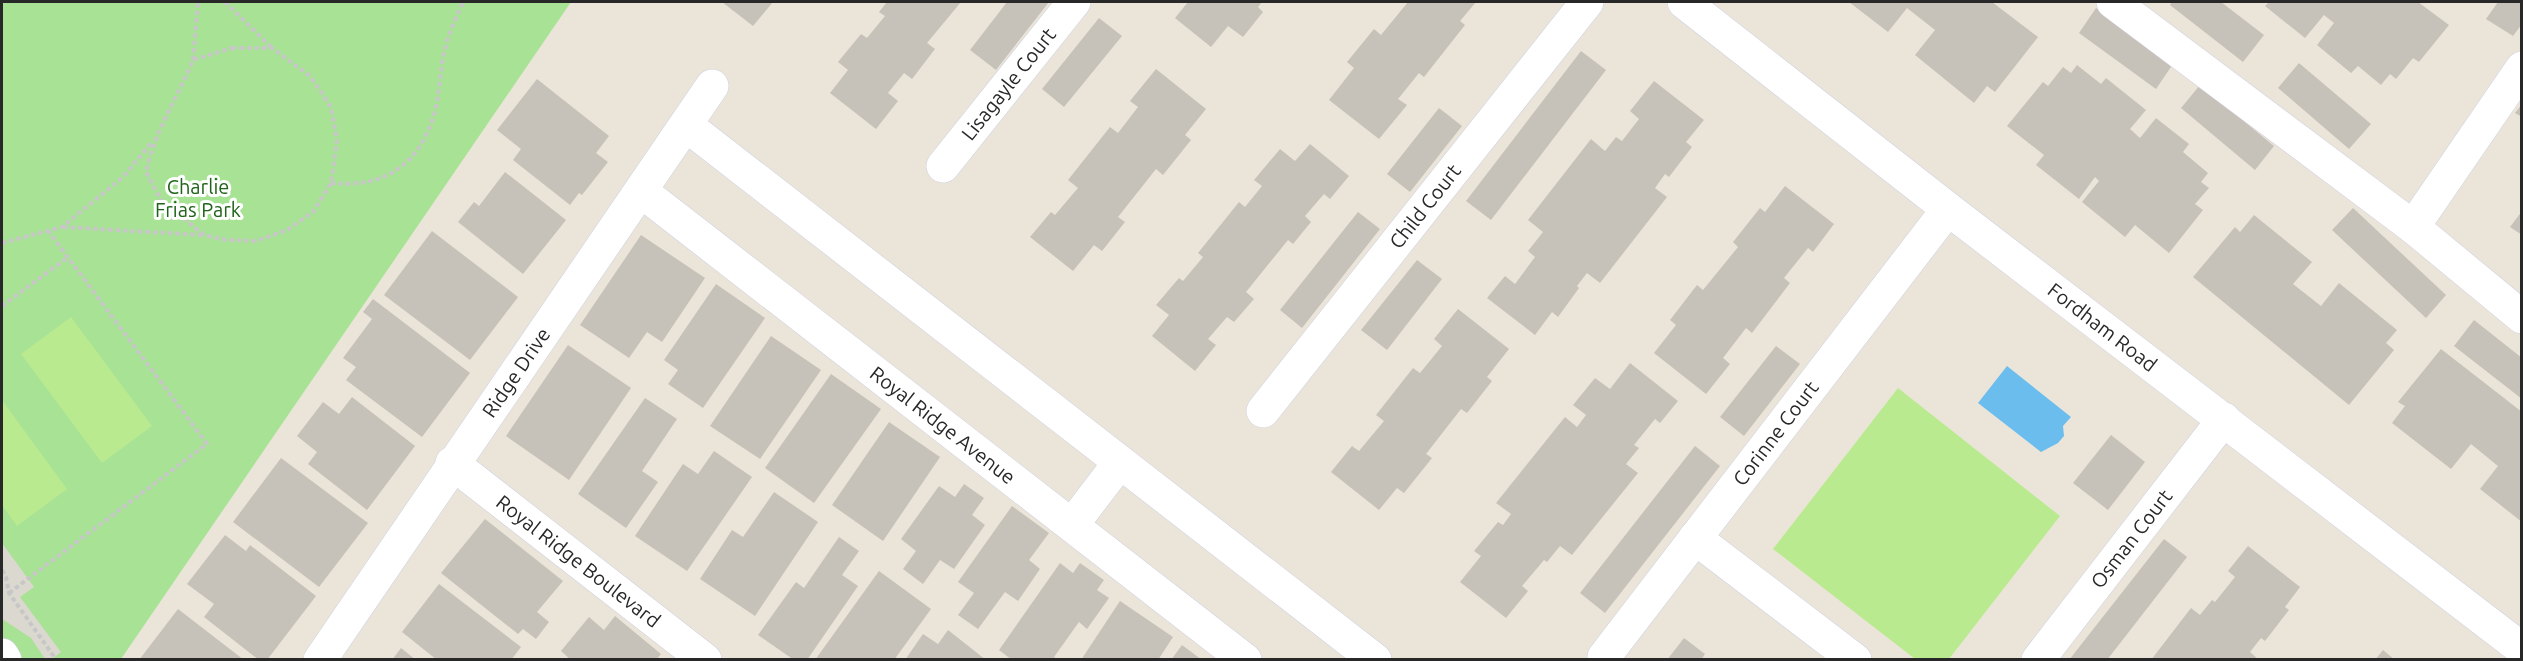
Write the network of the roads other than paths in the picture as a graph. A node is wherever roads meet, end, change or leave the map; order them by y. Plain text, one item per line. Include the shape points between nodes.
1 (1074, 2) edge
2 (1587, 2) edge
3 (1684, 2) edge
4 (2113, 2) edge
5 (2522, 68) edge
6 (712, 86) dead end
7 (686, 125) junction
8 (943, 166) dead end
9 (641, 191) junction
10 (1948, 209) junction
11 (2413, 227) junction
12 (2522, 317) edge
13 (1263, 411) dead end
14 (2224, 419) junction
15 (1120, 462) junction
16 (452, 463) junction
17 (1072, 525) junction
18 (1695, 538) junction
19 (2522, 650) edge
20 (2, 655) edge
21 (1604, 657) dead end
22 (5, 660) edge
23 (320, 660) edge
24 (705, 660) edge
25 (1245, 660) edge
26 (1376, 660) edge
27 (1855, 660) edge
28 (2038, 660) edge

1 - 8 street, Lisagayle Court
2 - 13 street, Child Court
3 - 10 street, Fordham Road
4 - 11 street
5 - 11 street
6 - 7 street, Ridge Drive
7 - 9 street, Ridge Drive
7 - 15 street
9 - 16 street, Ridge Drive
9 - 17 street, Royal Ridge Avenue
10 - 14 street, Fordham Road
10 - 18 street, Corinne Court
11 - 12 street
14 - 19 street, Fordham Road
14 - 28 street, Osman Court
15 - 17 street
15 - 26 street
16 - 23 street, Ridge Drive
16 - 24 street, Royal Ridge Boulevard
17 - 25 street, Royal Ridge Avenue
18 - 21 street, Corinne Court
18 - 27 street
20 - 22 street

